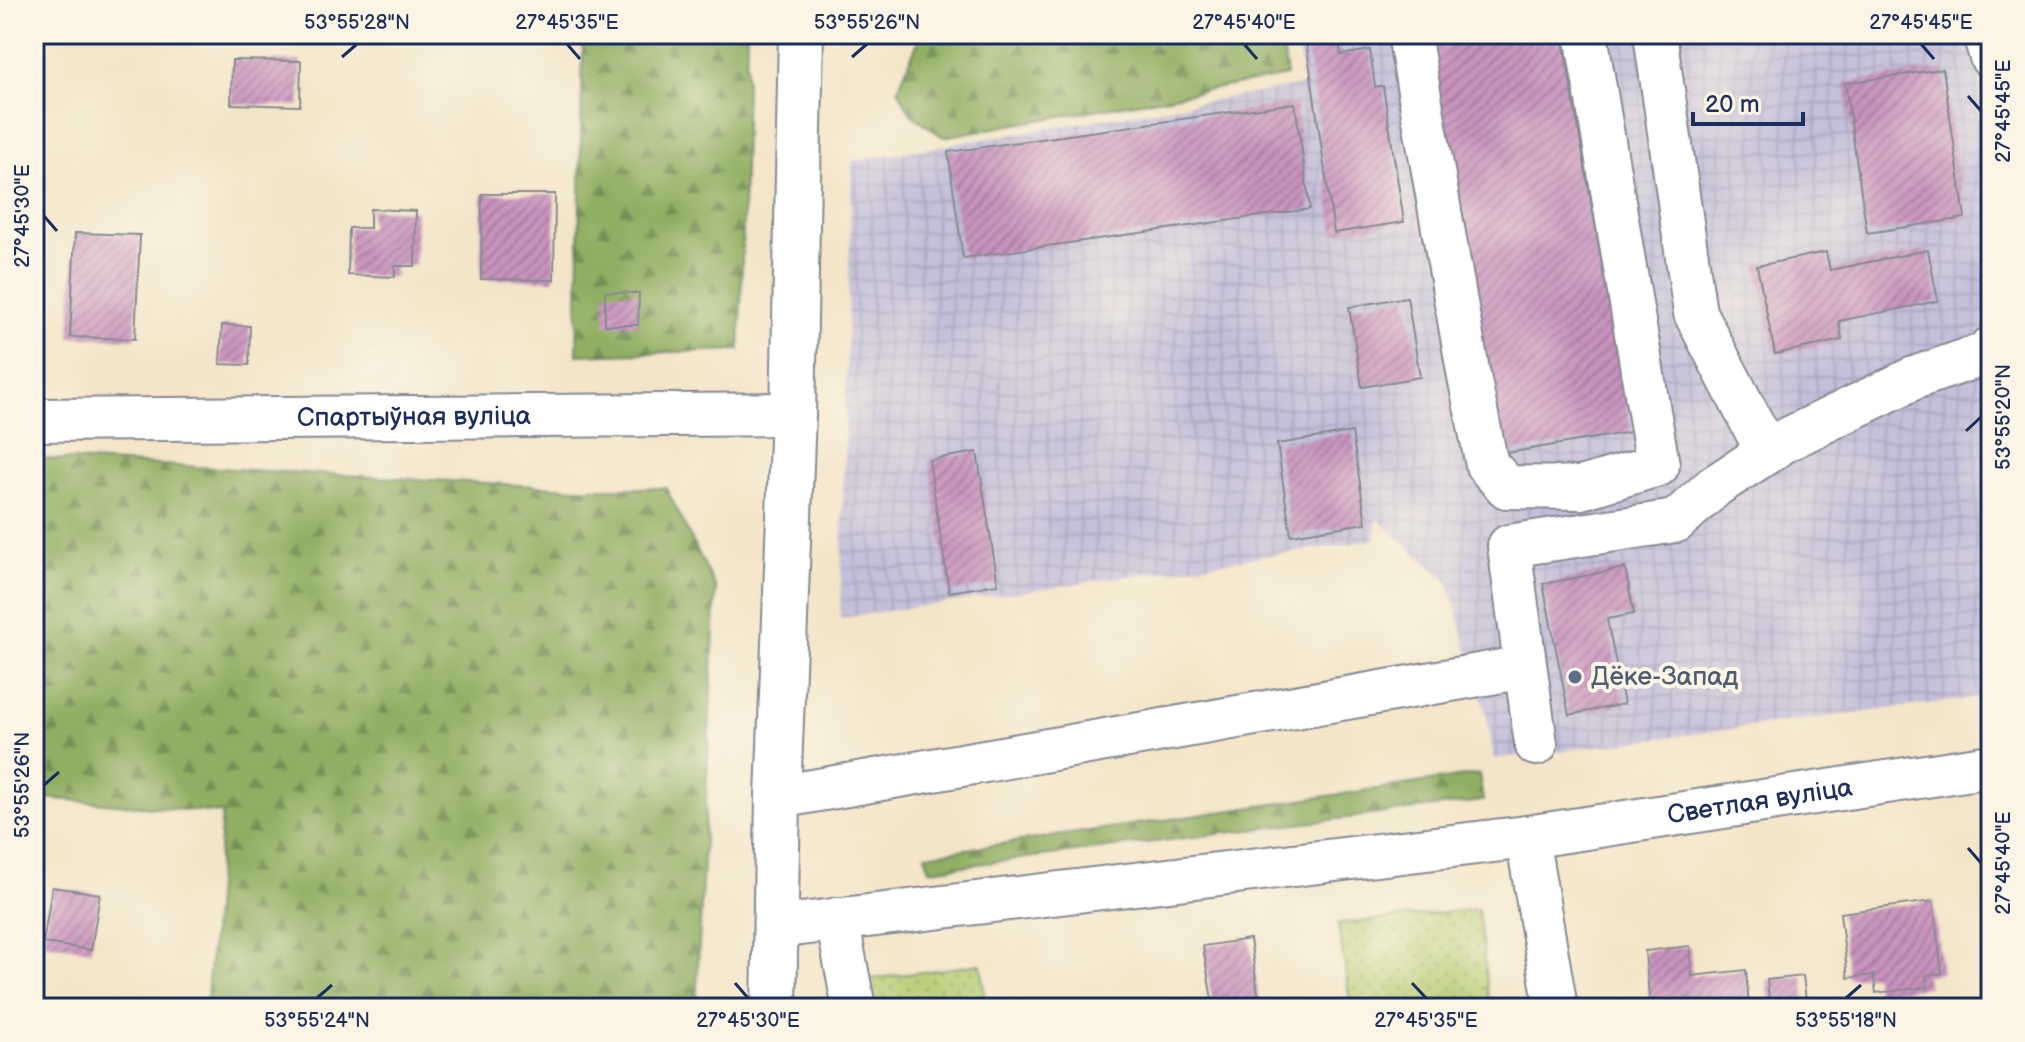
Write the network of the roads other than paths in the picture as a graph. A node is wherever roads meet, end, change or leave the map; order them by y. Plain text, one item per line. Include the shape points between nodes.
1 (801, 34) edge
2 (1409, 34) edge
3 (1586, 34) edge
4 (1655, 34) edge
5 (1982, 34) edge
6 (1991, 57) edge
7 (1991, 348) edge
8 (793, 414) junction
9 (34, 420) edge
10 (1767, 452) junction
11 (1525, 667) junction
12 (1536, 744) dead end
13 (1991, 766) edge
14 (778, 797) junction
15 (1527, 837) junction
16 (837, 919) junction
17 (776, 927) junction
18 (774, 1008) edge
19 (854, 1008) edge
20 (1556, 1008) edge

1 - 8 main road
2 - 3 street via 1487,465 1507,487 1581,488 1658,465
4 - 10 street via 1695,313
5 - 6 street
7 - 10 street via 1914,378
8 - 9 street, Спартыўная вуліца
8 - 14 main road
10 - 11 street via 1715,486 1676,521 1509,546
11 - 12 street
11 - 14 street
13 - 15 street, Светлая вуліца
14 - 17 main road
15 - 16 street, Светлая вуліца
15 - 20 street
16 - 17 street, Светлая вуліца
16 - 19 street
17 - 18 main road

